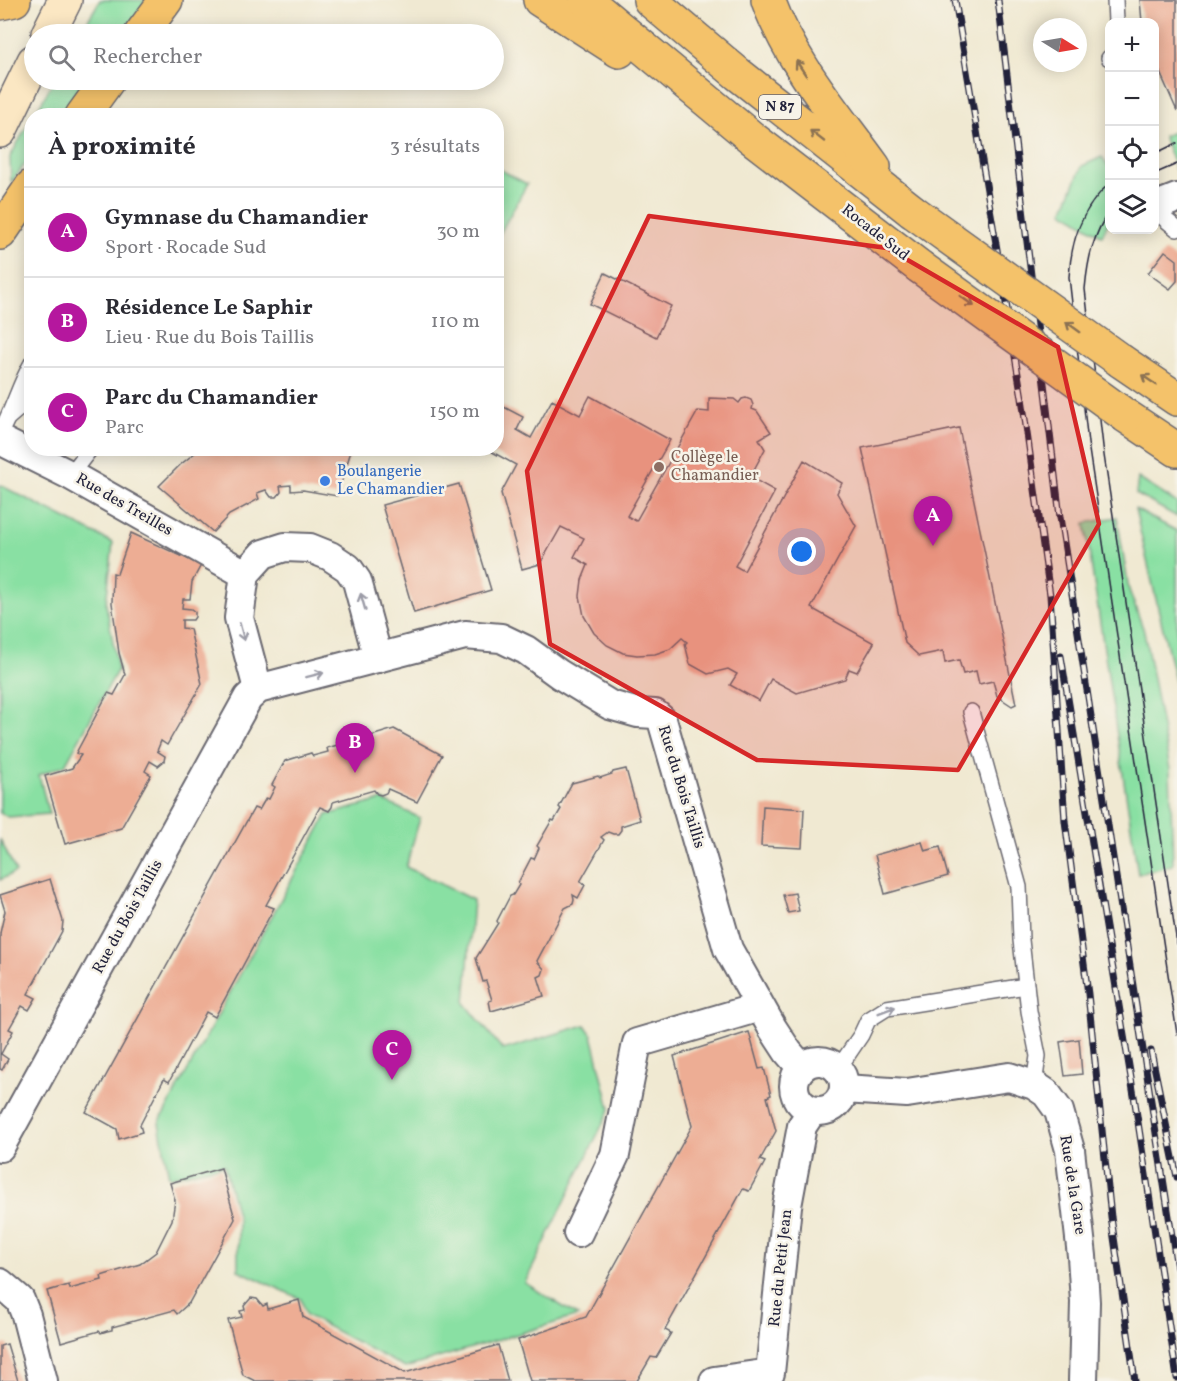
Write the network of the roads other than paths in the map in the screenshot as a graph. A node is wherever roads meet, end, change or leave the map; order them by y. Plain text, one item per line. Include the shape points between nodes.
1 (64, 0) edge
2 (166, 0) edge
3 (540, 0) edge
4 (586, 0) edge
5 (650, 0) edge
6 (768, 0) edge
7 (1115, 0) edge
8 (1116, 18) edge
9 (53, 24) edge
10 (148, 24) edge
11 (24, 82) edge
12 (101, 90) edge
13 (88, 108) edge
14 (0, 131) edge
15 (752, 138) junction
16 (24, 198) edge
17 (1177, 198) edge
18 (905, 205) junction
19 (1159, 206) edge
20 (1159, 212) edge
21 (1177, 229) edge
22 (0, 233) edge
23 (24, 377) edge
24 (1177, 399) edge
25 (24, 406) edge
26 (4, 429) edge
27 (0, 433) edge
28 (24, 443) edge
29 (1177, 450) edge
30 (43, 456) edge
31 (85, 456) edge
32 (70, 475) junction
33 (245, 574) junction
34 (378, 658) junction
35 (258, 689) junction
36 (971, 712) dead end
37 (1026, 986) junction
38 (760, 1007) junction
39 (801, 1067) junction
40 (841, 1079) junction
41 (1034, 1085) junction
42 (812, 1111) junction
43 (0, 1146) edge
44 (578, 1233) dead end
45 (0, 1283) edge
46 (769, 1377) edge
47 (43, 1381) edge
48 (714, 1381) edge
49 (1083, 1381) edge

1 - 9 main road
2 - 10 highway
3 - 15 highway
4 - 15 highway, Rocade Sud / N 87
18 -> 5 highway, N 87
18 -> 6 highway via 796,60
7 - 8 lane
11 - 14 main road
12 - 13 highway
15 -> 29 highway, Rocade Sud / N 87, bridge via 920,267
16 - 22 highway
17 - 19 street
24 -> 18 highway, N 87, bridge
20 - 21 lane
23 - 26 lane
25 - 26 lane
26 - 27 lane
26 - 28 street, Rue des Treilles
30 - 32 street, Rue des Treilles
31 - 32 lane
32 - 33 street, Rue des Treilles
34 -> 33 street via 357,581 348,568 330,556 310,548 285,547 263,554
33 -> 35 street via 239,618
35 -> 34 street, Rue du Bois Taillis
34 - 38 street, Rue du Bois Taillis via 465,635 501,638 610,705 655,714 662,720 728,949
35 - 43 street, Rue du Bois Taillis via 248,699
36 - 37 lane via 1019,887
40 -> 37 lane via 868,1020 887,1008
37 - 41 lane via 1038,1056
38 - 39 street, Rue du Bois Taillis
38 - 44 street via 637,1043 615,1155
39 - 40 street via 810,1061 830,1063
39 - 42 street via 795,1076 795,1098
40 - 41 street, Rue de la Gare via 907,1093 1009,1077
40 - 42 street via 841,1099 823,1112
41 - 49 street, Rue de la Gare via 1047,1093 1059,1111 1070,1150 1085,1302
42 - 46 street, Rue du Petit Jean via 802,1126 796,1148
45 - 47 street via 20,1300
46 - 48 street, Rue du Petit Jean

